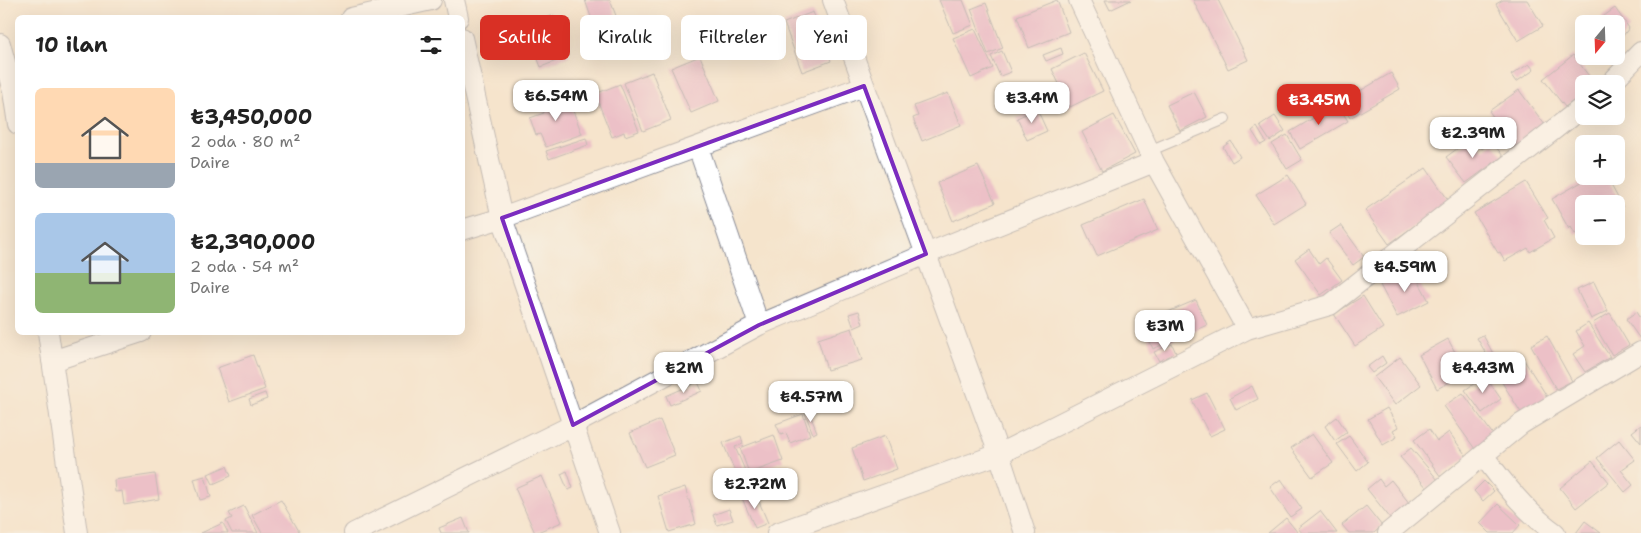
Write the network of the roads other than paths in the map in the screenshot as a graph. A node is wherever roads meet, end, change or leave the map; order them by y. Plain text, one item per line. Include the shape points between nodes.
1 (431, 0) edge
2 (454, 0) edge
3 (832, 0) edge
4 (1078, 0) edge
5 (364, 15) edge
6 (457, 15) edge
7 (0, 44) edge
8 (465, 52) edge
9 (1641, 52) edge
10 (1619, 75) edge
11 (864, 86) junction
12 (15, 90) edge
13 (1575, 113) edge
14 (1224, 119) dead end
15 (698, 147) junction
16 (1151, 156) junction
17 (502, 218) junction
18 (465, 229) edge
19 (926, 254) junction
20 (759, 325) junction
21 (1247, 329) junction
22 (48, 335) edge
23 (131, 335) edge
24 (1641, 352) edge
25 (52, 360) junction
26 (573, 425) junction
27 (999, 454) junction
28 (1483, 456) junction
29 (77, 533) edge
30 (354, 533) edge
31 (610, 533) edge
32 (777, 533) edge
33 (1026, 533) edge
34 (1388, 533) edge
35 (1555, 533) edge

1 - 5 street
2 - 6 street
3 - 11 street
4 - 16 street
7 - 12 street
8 - 17 street
9 - 10 street
11 - 15 street
11 - 19 street
13 - 21 street via 1330,305
14 - 16 lane
15 - 17 street
15 - 20 street
16 - 19 street
16 - 21 street
17 - 18 street
17 - 26 street
19 - 20 street
19 - 27 street
20 - 26 street
21 - 27 street
22 - 25 street
23 - 25 street
24 - 28 street via 1521,424
25 - 29 street
26 - 30 street
26 - 31 street
27 - 32 street
27 - 33 street
28 - 34 street
28 - 35 street via 1503,483

